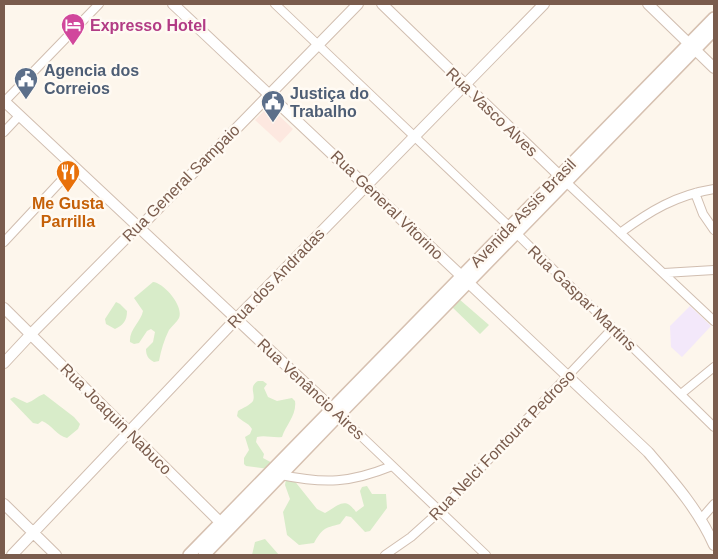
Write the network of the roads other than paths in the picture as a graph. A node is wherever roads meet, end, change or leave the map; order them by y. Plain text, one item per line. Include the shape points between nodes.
1 (99, 4) edge
2 (173, 4) edge
3 (275, 4) edge
4 (358, 4) edge
5 (382, 4) edge
6 (544, 4) edge
7 (648, 4) edge
8 (714, 18) edge
9 (714, 30) edge
10 (318, 45) junction
11 (692, 47) junction
12 (714, 68) edge
13 (464, 85) junction
14 (269, 94) junction
15 (4, 102) edge
16 (19, 116) junction
17 (4, 132) edge
18 (413, 136) junction
19 (73, 168) junction
20 (563, 179) junction
21 (366, 184) junction
22 (714, 189) edge
23 (695, 193) junction
24 (138, 226) junction
25 (513, 230) junction
26 (714, 230) edge
27 (620, 233) junction
28 (4, 242) edge
29 (714, 270) edge
30 (664, 273) junction
31 (465, 279) junction
32 (4, 308) edge
33 (236, 319) junction
34 (714, 321) edge
35 (613, 328) junction
36 (30, 334) junction
37 (4, 363) edge
38 (714, 367) edge
39 (569, 377) junction
40 (682, 394) junction
41 (336, 412) junction
42 (714, 428) edge
43 (128, 431) junction
44 (302, 446) junction
45 (392, 466) junction
46 (281, 475) junction
47 (4, 504) edge
48 (714, 504) edge
49 (440, 511) junction
50 (700, 519) junction
51 (224, 527) junction
52 (33, 533) junction
53 (714, 545) edge
54 (12, 555) edge
55 (56, 555) edge
56 (189, 555) edge
57 (204, 555) edge
58 (385, 555) edge
59 (486, 555) edge

1 - 15 street
2 - 14 street, Rua General Vitorino
3 - 10 street, Rua Gaspar Martins
4 - 10 street, Rua General Sampaio
5 - 13 street, Rua Vasco Alves
6 - 13 street, Rua dos Andradas
7 - 11 street
8 - 11 main road, Avenida Assis Brasil
9 - 11 main road, Avenida Assis Brasil
10 - 14 street, Rua General Sampaio
10 - 18 street, Rua Gaspar Martins
11 - 12 street
11 - 20 main road, Avenida Assis Brasil
13 - 18 street, Rua dos Andradas
13 - 20 street, Rua Vasco Alves
14 - 21 street, Rua General Vitorino
14 - 24 street, Rua General Sampaio
15 - 16 street, Rua Venâncio Aires
16 - 17 street
16 - 19 street, Rua Venâncio Aires
18 - 21 street, Rua dos Andradas
18 - 25 street, Rua Gaspar Martins
19 - 24 street, Rua Venâncio Aires
19 - 28 street
20 - 25 main road, Avenida Assis Brasil
20 - 27 street, Rua Vasco Alves
21 - 31 street, Rua General Vitorino
21 - 33 street, Rua dos Andradas
22 - 23 street
23 - 26 street
23 - 27 street via 646,214
24 - 33 street, Rua Venâncio Aires
24 - 36 street, Rua General Sampaio
25 - 31 main road, Avenida Assis Brasil
25 - 35 street, Rua Gaspar Martins
27 - 30 street, Rua Vasco Alves
29 - 30 street
30 - 34 street, Rua Vasco Alves
31 - 39 street, Rua General Vitorino
31 - 41 main road, Avenida Assis Brasil
32 - 36 street, Rua Joaquin Nabuco
33 - 41 street, Rua Venâncio Aires
33 - 43 street, Rua dos Andradas
35 - 39 street, Rua Nelci Fontoura Pedroso
35 - 40 street, Rua Gaspar Martins
36 - 37 street, Rua General Sampaio
36 - 43 street, Rua Joaquin Nabuco
38 - 40 street
39 - 49 street, Rua Nelci Fontoura Pedroso
39 - 50 street, Rua General Vitorino via 648,452
40 - 42 street, Rua Gaspar Martins
41 - 44 main road, Avenida Assis Brasil
41 - 45 street, Rua Venâncio Aires
43 - 51 street, Rua Joaquin Nabuco
43 - 52 street, Rua dos Andradas
44 - 46 main road
44 - 51 main road
45 - 46 street via 358,478 328,482
45 - 49 street, Rua Venâncio Aires
46 - 51 main road
47 - 52 street
48 - 50 street
49 - 58 street, Rua Nelci Fontoura Pedroso
49 - 59 street, Rua Venâncio Aires
50 - 53 street, Rua General Vitorino
51 - 56 main road
51 - 57 main road
52 - 54 street, Rua dos Andradas
52 - 55 street

